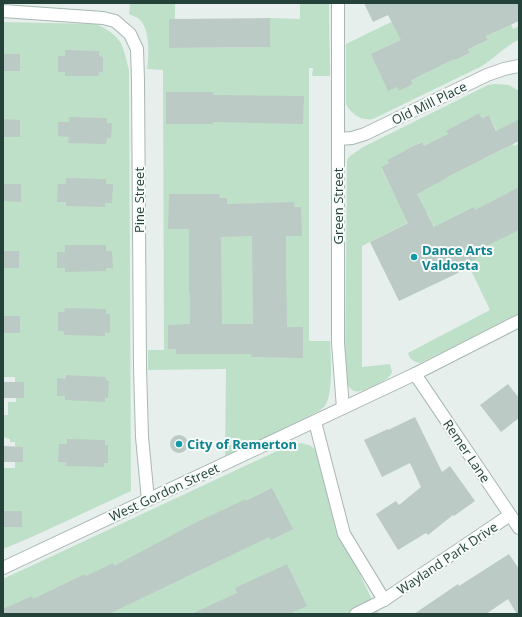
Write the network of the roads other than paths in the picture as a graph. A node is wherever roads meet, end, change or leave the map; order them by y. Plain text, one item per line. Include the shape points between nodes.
1 (338, 3) edge
2 (3, 11) edge
3 (519, 66) edge
4 (338, 139) junction
5 (519, 320) edge
6 (414, 374) junction
7 (343, 408) junction
8 (315, 422) junction
9 (148, 500) junction
10 (510, 515) junction
11 (519, 528) edge
12 (3, 568) edge
13 (384, 600) junction
14 (356, 614) edge

1 - 4 street, Green Street
2 - 9 street, Pine Street via 115,21 130,34 136,49 141,406
3 - 4 street, Old Mill Place via 488,75 365,134
4 - 7 street, Green Street via 338,343
5 - 6 street, West Gordon Street
6 - 7 street, West Gordon Street
6 - 10 street, Remer Lane
7 - 8 street, West Gordon Street
8 - 9 street, West Gordon Street
8 - 13 street, Wayland Park Drive via 344,534
9 - 12 street, West Gordon Street
10 - 11 street, Remer Lane
10 - 13 street, Wayland Park Drive
13 - 14 street, Wayland Park Drive

